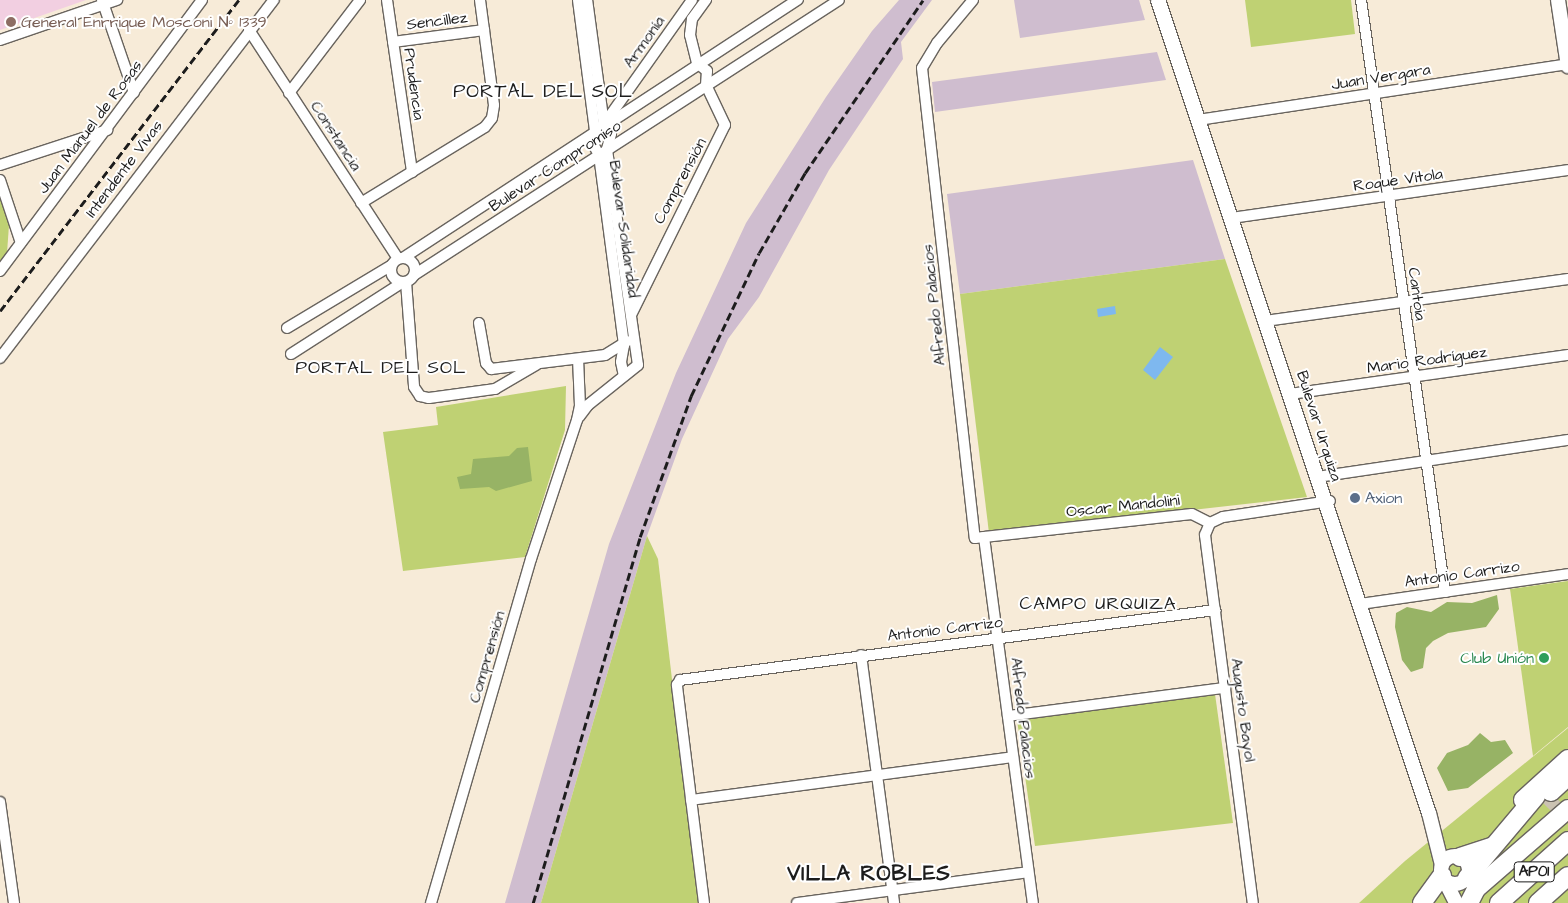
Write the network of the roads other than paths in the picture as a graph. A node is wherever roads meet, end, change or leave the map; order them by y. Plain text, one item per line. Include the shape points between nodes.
1 (117, 0) edge
2 (202, 0) edge
3 (274, 0) edge
4 (360, 0) edge
5 (387, 0) edge
6 (480, 0) edge
7 (578, 0) edge
8 (587, 0) edge
9 (692, 0) edge
10 (706, 0) edge
11 (798, 0) edge
12 (839, 0) edge
13 (973, 0) edge
14 (1158, 0) edge
15 (1166, 0) edge
16 (1361, 0) edge
17 (1558, 0) edge
18 (103, 2) edge
19 (249, 30) junction
20 (484, 30) junction
21 (0, 40) edge
22 (393, 42) junction
23 (697, 63) junction
24 (1568, 65) edge
25 (706, 85) junction
26 (134, 93) junction
27 (290, 93) junction
28 (1372, 94) junction
29 (1202, 119) junction
30 (600, 128) junction
31 (107, 130) junction
32 (603, 152) junction
33 (0, 165) edge
34 (1568, 170) edge
35 (412, 172) junction
36 (0, 180) edge
37 (1388, 196) junction
38 (361, 203) junction
39 (1234, 218) junction
40 (21, 243) junction
41 (398, 260) junction
42 (0, 271) edge
43 (1568, 279) edge
44 (408, 280) junction
45 (1403, 302) junction
46 (630, 316) junction
47 (1268, 321) junction
48 (479, 323) dead end
49 (287, 328) dead end
50 (633, 335) junction
51 (624, 345) junction
52 (290, 354) dead end
53 (1568, 356) edge
54 (0, 358) edge
55 (578, 359) junction
56 (536, 365) junction
57 (624, 376) junction
58 (1414, 377) junction
59 (1293, 393) junction
60 (577, 420) junction
61 (1568, 440) edge
62 (1426, 461) junction
63 (1320, 477) junction
64 (1328, 501) junction
65 (1210, 522) junction
66 (980, 538) junction
67 (1568, 574) edge
68 (1445, 592) junction
69 (1362, 604) junction
70 (1214, 610) junction
71 (998, 637) junction
72 (861, 655) junction
73 (1225, 688) junction
74 (1008, 716) junction
75 (1013, 758) junction
76 (1568, 759) edge
77 (1568, 765) edge
78 (877, 775) junction
79 (1568, 776) edge
80 (1568, 782) edge
81 (1546, 796) junction
82 (691, 800) junction
83 (0, 802) edge
84 (1568, 809) edge
85 (1511, 827) junction
86 (1568, 841) edge
87 (1496, 844) junction
88 (1459, 857) junction
89 (1028, 872) junction
90 (1443, 873) junction
91 (1568, 876) edge
92 (1466, 879) junction
93 (892, 890) junction
94 (14, 903) edge
95 (431, 903) edge
96 (704, 903) edge
97 (797, 903) edge
98 (894, 903) edge
99 (1032, 903) edge
100 (1253, 903) edge
101 (1422, 903) edge
102 (1456, 903) edge
103 (1462, 903) edge
104 (1470, 903) edge
105 (1499, 903) edge
106 (1538, 903) edge

1 - 18 street
2 - 26 street, Juan Manuel de Rosas
3 - 19 street, Intendente Vivas
4 - 27 street
5 - 22 street, Prudencia
6 - 20 street
7 - 30 street, Bulevar Solidaridad
8 - 30 street, Bulevar Solidaridad
9 - 30 street, Armonía
10 - 23 street, Armonía via 692,19 690,35
11 - 23 street, Bulevar Compromiso
12 - 25 street, Bulevar Compromiso
13 - 66 street, Alfredo Palacios via 937,43 922,68
14 - 29 main road, Bulevar Urquiza
15 - 29 main road, Bulevar Urquiza
16 - 28 street, Cantoia
17 - 24 main road
18 - 21 street
18 - 26 street
19 - 27 street, Constancia
19 - 54 street, Intendente Vivas
20 - 22 street, Sencillez
20 - 35 street via 494,105 492,118 485,127
22 - 35 street, Prudencia
23 - 25 street, Comprensión via 707,71
23 - 30 street, Bulevar Compromiso
24 - 28 street, Juan Vergara
25 - 32 street, Bulevar Compromiso
25 - 46 street, Comprensión via 724,118 723,131
26 - 31 street, Juan Manuel de Rosas
27 - 38 street, Constancia
28 - 29 street, Juan Vergara
28 - 37 street, Cantoia
29 - 39 main road, Bulevar Urquiza
30 - 32 street, Bulevar Solidaridad via 593,144
30 - 32 street, Bulevar Solidaridad via 611,134
30 - 41 street, Bulevar Compromiso
31 - 33 street
31 - 40 street, Juan Manuel de Rosas
32 - 44 street, Bulevar Compromiso
32 - 46 street, Bulevar Solidaridad
32 - 51 street, Bulevar Solidaridad
34 - 37 street, Roque Vitola
35 - 38 street
36 - 40 street
37 - 39 street, Roque Vitola
37 - 45 street, Cantoia
38 - 41 street, Constancia
39 - 47 main road, Bulevar Urquiza
40 - 42 street, Juan Manuel de Rosas
41 - 44 street via 393,276
41 - 44 street via 413,263
41 - 49 street, Bulevar Compromiso
43 - 45 street
44 - 52 street, Bulevar Compromiso
44 - 56 street via 414,387 420,396 429,398 495,389
45 - 47 street
45 - 58 street, Cantoia
46 - 50 street, Bulevar Solidaridad
47 - 59 main road, Bulevar Urquiza
48 - 56 street via 486,363 491,369
50 - 51 street
50 - 57 street, Bulevar Solidaridad via 638,365
51 - 55 street via 605,354
51 - 57 street, Bulevar Solidaridad via 621,362
53 - 58 street, Mario Rodríguez
55 - 56 street
55 - 60 street, Comprensión via 580,406
57 - 60 street, Comprensión via 588,405
58 - 59 street, Mario Rodríguez
58 - 62 street, Cantoia
59 - 63 main road, Bulevar Urquiza
60 - 95 street, Comprensión via 531,559
61 - 62 street
62 - 63 street
62 - 68 street, Cantoia
63 - 64 main road, Bulevar Urquiza
64 - 65 street via 1223,517
64 - 69 main road, Bulevar Urquiza
65 - 66 street, Oscar Mandolini via 1192,514
65 - 70 street, Augusto Bayol via 1204,535
66 - 71 street, Alfredo Palacios
67 - 68 street, Antonio Carrizo
68 - 69 street, Antonio Carrizo
69 - 88 main road, Bulevar Urquiza via 1442,837
69 - 90 main road, Bulevar Urquiza via 1429,813
70 - 71 street, Antonio Carrizo
70 - 73 street, Augusto Bayol
71 - 72 street, Antonio Carrizo
71 - 74 street, Alfredo Palacios
72 - 78 street
72 - 82 street, Antonio Carrizo via 680,680 676,684
73 - 74 street
73 - 100 street, Augusto Bayol
74 - 75 street, Alfredo Palacios
75 - 78 street
75 - 89 street, Alfredo Palacios
76 - 85 highway via 1519,804
77 - 81 highway
78 - 82 street
78 - 93 street
79 - 81 highway
80 - 81 highway
81 - 85 highway
82 - 96 street
83 - 94 street
84 - 104 highway via 1476,889
85 - 87 highway
86 - 105 highway, AP01
87 - 88 highway
87 - 92 highway
88 - 90 main road via 1448,858
88 - 92 main road via 1468,866
89 - 93 street
89 - 99 street, Alfredo Palacios
90 - 92 main road via 1452,884
90 - 101 highway
90 - 102 main road, Bulevar Urquiza
91 - 106 highway, AP01
92 - 103 main road
93 - 97 street
93 - 98 street

